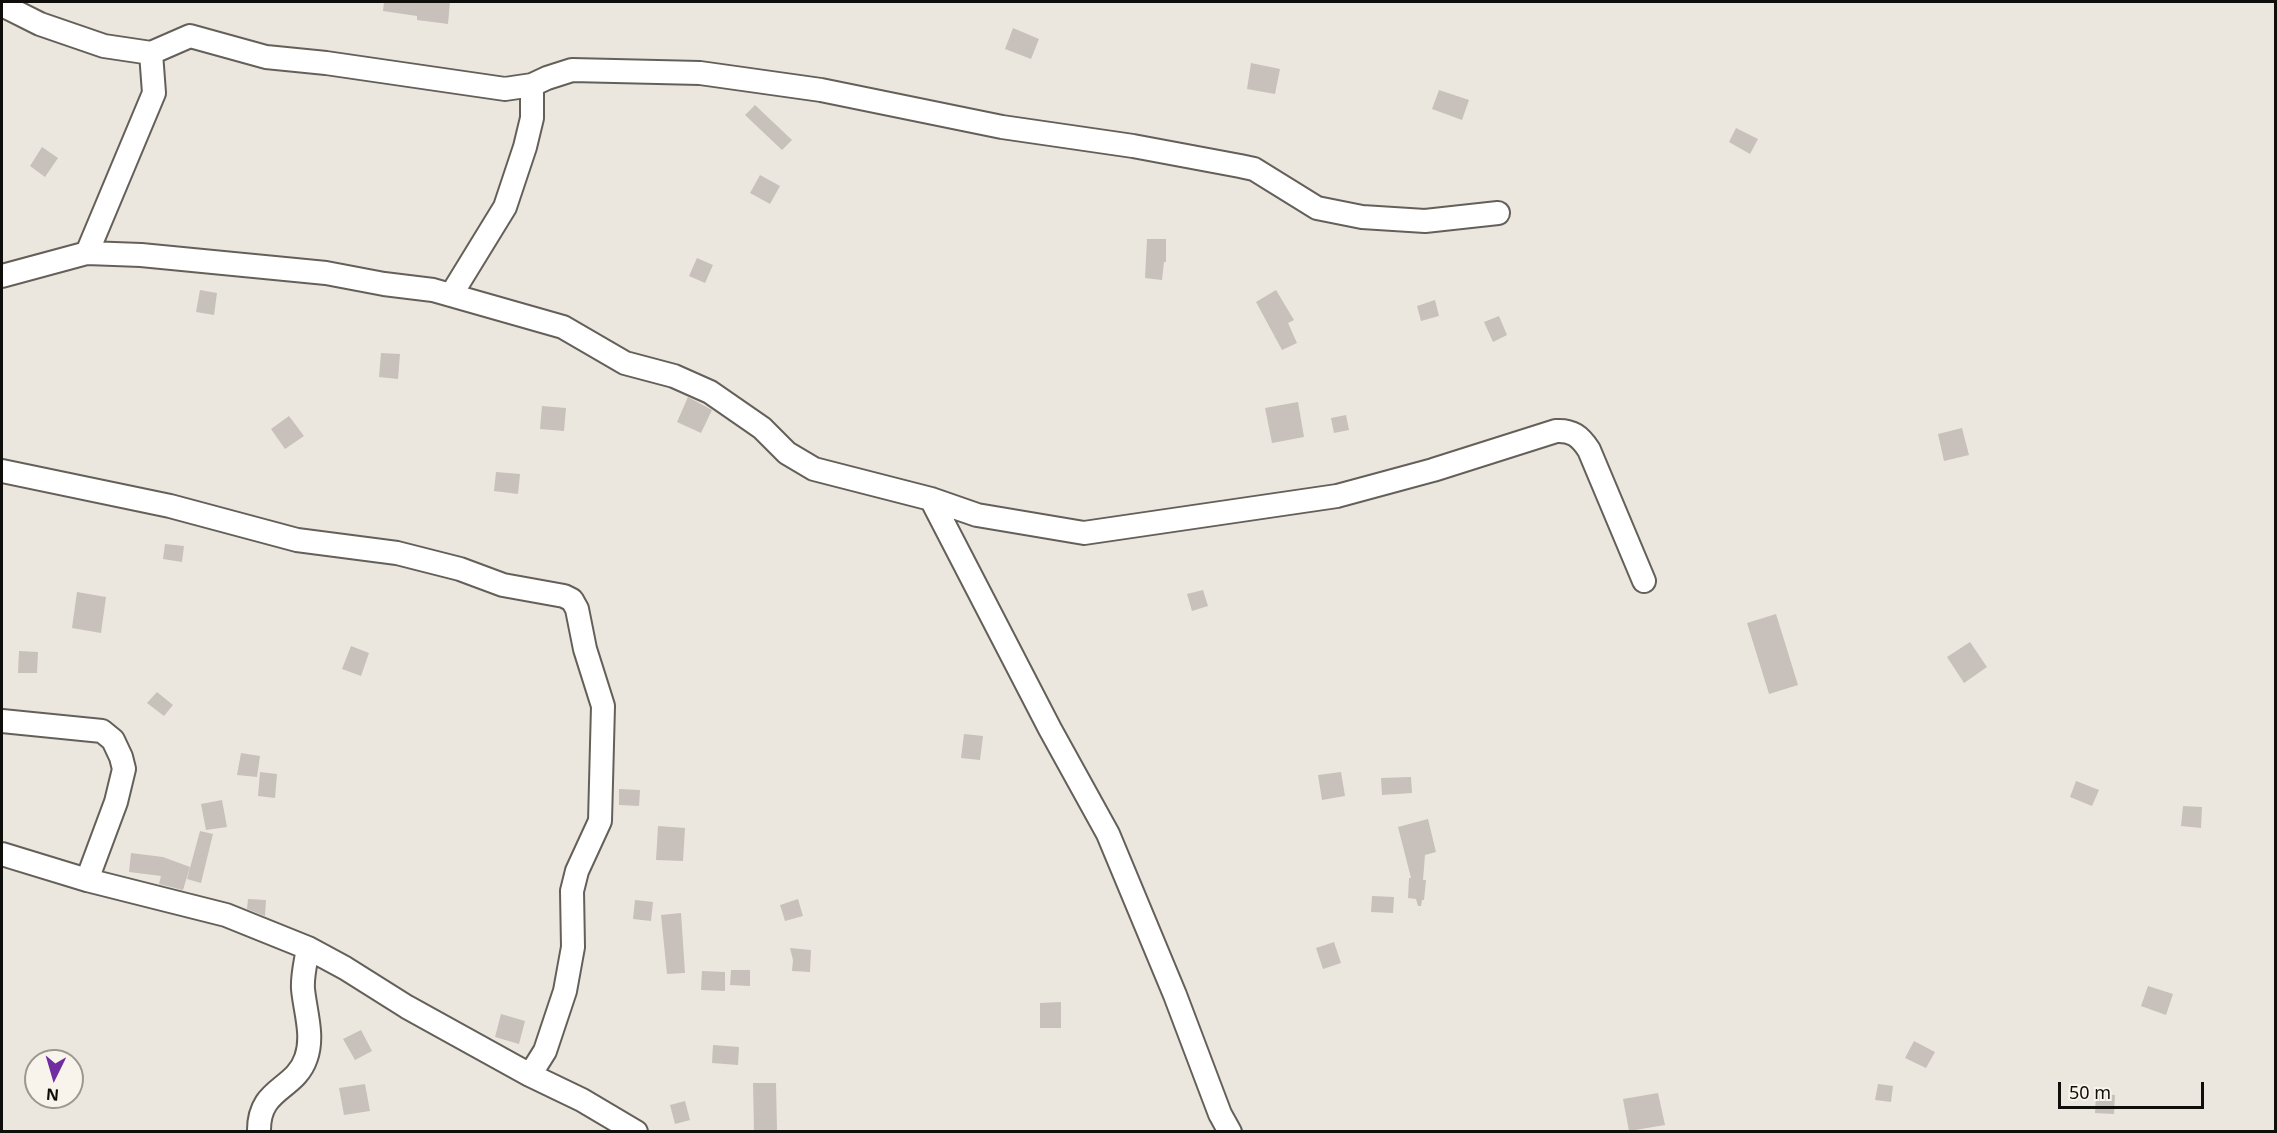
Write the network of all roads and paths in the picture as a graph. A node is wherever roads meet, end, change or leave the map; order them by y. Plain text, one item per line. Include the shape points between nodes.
1 (2, 6) edge
2 (151, 52) junction
3 (532, 85) junction
4 (1498, 213) dead end
5 (87, 253) junction
6 (2, 276) edge
7 (451, 295) junction
8 (2, 471) edge
9 (931, 499) junction
10 (1644, 580) dead end
11 (2, 721) edge
12 (2, 855) edge
13 (87, 880) junction
14 (308, 948) junction
15 (530, 1076) junction
16 (259, 1131) edge
17 (636, 1131) edge
18 (1230, 1131) edge

1 - 2 street via 104,46
2 - 3 street via 190,36 266,57 505,89
2 - 5 street via 154,93
3 - 4 street via 572,70 700,73 821,90 1002,127 1247,167 1317,208 1362,217 1425,221
3 - 7 street via 532,118 505,207
5 - 6 street
5 - 7 street via 326,273
7 - 9 street via 563,327 625,363 674,376 710,392 762,428 787,453 814,469
8 - 15 street via 170,506 297,540 397,553 503,585 572,600 578,609 585,649 603,706 600,821 572,891 573,946 565,991 545,1051
9 - 10 street via 977,515 1084,533 1337,496 1569,430 1589,450
9 - 18 street via 1107,834
11 - 13 street via 102,731 112,740 124,770
12 - 13 street
13 - 14 street via 226,915
14 - 15 street
14 - 16 street via 303,986 309,1038 306,1058 294,1078 269,1097 258,1117
15 - 17 street

